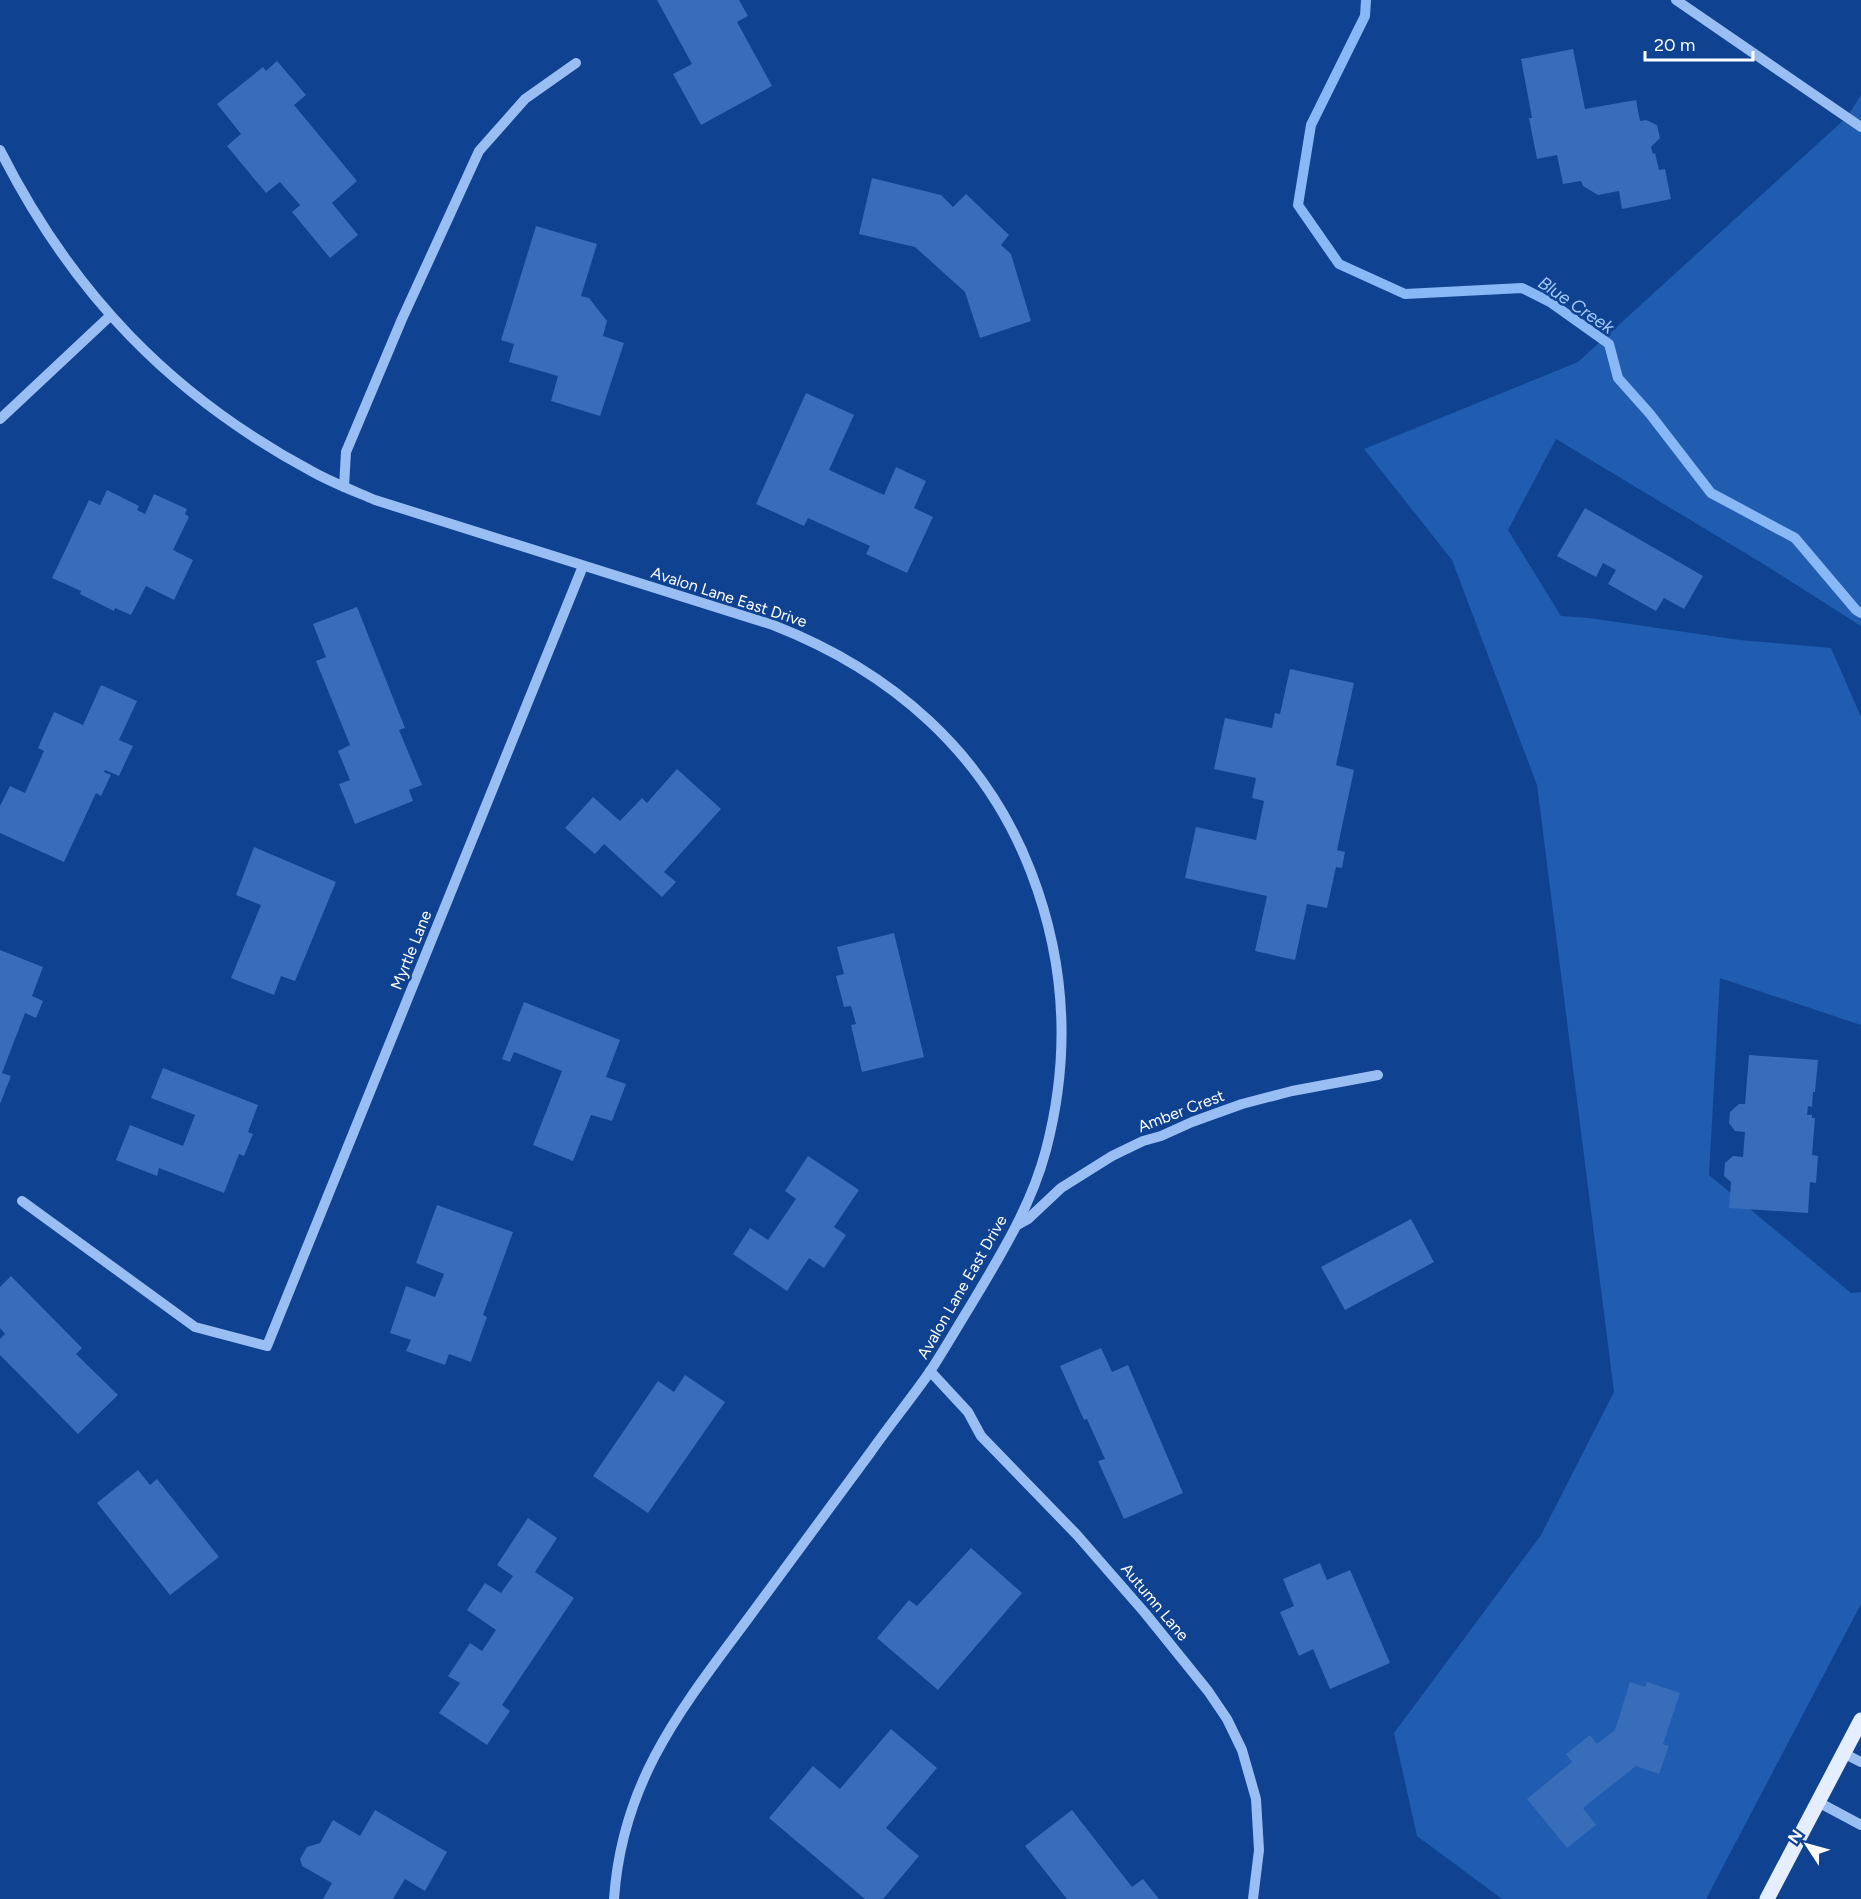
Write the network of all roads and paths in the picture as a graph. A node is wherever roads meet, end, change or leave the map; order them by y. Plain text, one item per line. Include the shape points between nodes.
1 (1676, 0) edge
2 (576, 63) dead end
3 (1861, 127) edge
4 (0, 150) edge
5 (110, 315) junction
6 (0, 419) edge
7 (344, 487) junction
8 (583, 566) junction
9 (1378, 1075) dead end
10 (22, 1201) dead end
11 (1017, 1225) junction
12 (930, 1371) junction
13 (1861, 1720) edge
14 (1844, 1753) junction
15 (1861, 1762) edge
16 (1818, 1802) junction
17 (1861, 1825) edge
18 (615, 1899) edge
19 (1253, 1899) edge
20 (1767, 1899) edge

1 - 3 street
2 - 7 street via 525,99 479,151 346,452
4 - 5 street, Avalon Lane East Drive via 56,247
5 - 6 street
5 - 7 street, Avalon Lane East Drive via 170,375 225,419 278,453
7 - 8 street, Avalon Lane East Drive via 407,511
8 - 10 street, Myrtle Lane via 267,1346 195,1327
8 - 11 street, Avalon Lane East Drive via 773,625 848,660 929,720 993,797 1036,885 1055,950 1060,998 1062,1050 1054,1115 1037,1179
9 - 11 street, Amber Crest via 1242,1104 1143,1141 1061,1188
11 - 12 street, Avalon Lane East Drive
12 - 18 street, Avalon Lane East Drive via 663,1739 633,1804 623,1838
12 - 19 street, Autumn Lane via 968,1412 981,1436 1145,1612 1227,1719 1242,1750 1256,1799 1259,1850
13 - 14 main road
14 - 15 street
14 - 16 main road
16 - 17 street
16 - 20 main road

